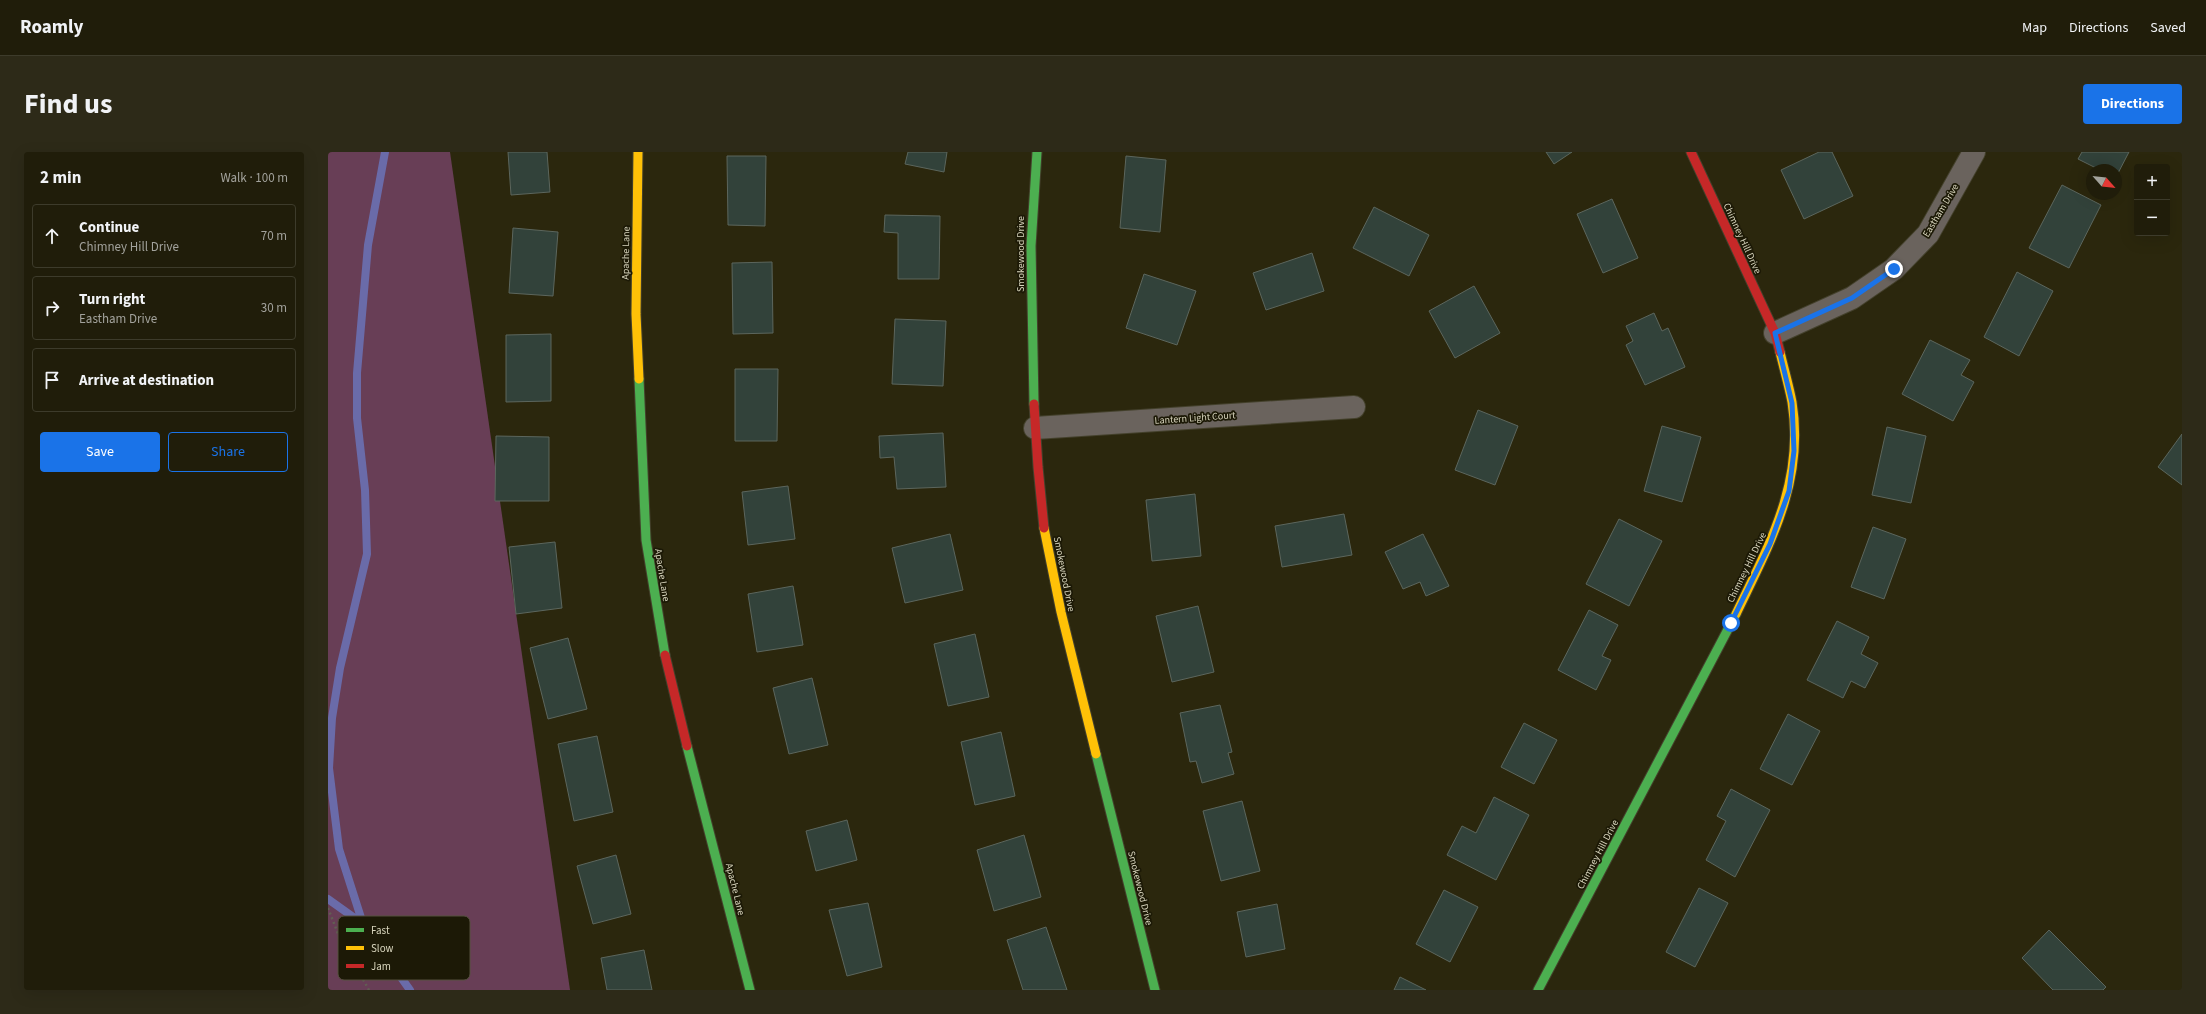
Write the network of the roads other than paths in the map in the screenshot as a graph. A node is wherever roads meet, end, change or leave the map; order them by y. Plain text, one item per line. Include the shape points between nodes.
1 (638, 152) edge
2 (1037, 152) edge
3 (1691, 152) edge
4 (1974, 152) edge
5 (1775, 333) junction
6 (1354, 407) dead end
7 (1035, 428) junction
8 (750, 990) edge
9 (1155, 990) edge
10 (1538, 990) edge

1 - 8 street, Apache Lane via 636,314 646,540 667,668
2 - 7 street, Smokewood Drive via 1032,195 1030,275
3 - 5 street, Chimney Hill Drive
4 - 5 street, Eastham Drive via 1928,234 1894,269 1852,298
5 - 10 street, Chimney Hill Drive via 1792,403 1794,451 1789,491 1770,544
6 - 7 street, Lantern Light Court
7 - 9 street, Smokewood Drive via 1042,510 1051,569

